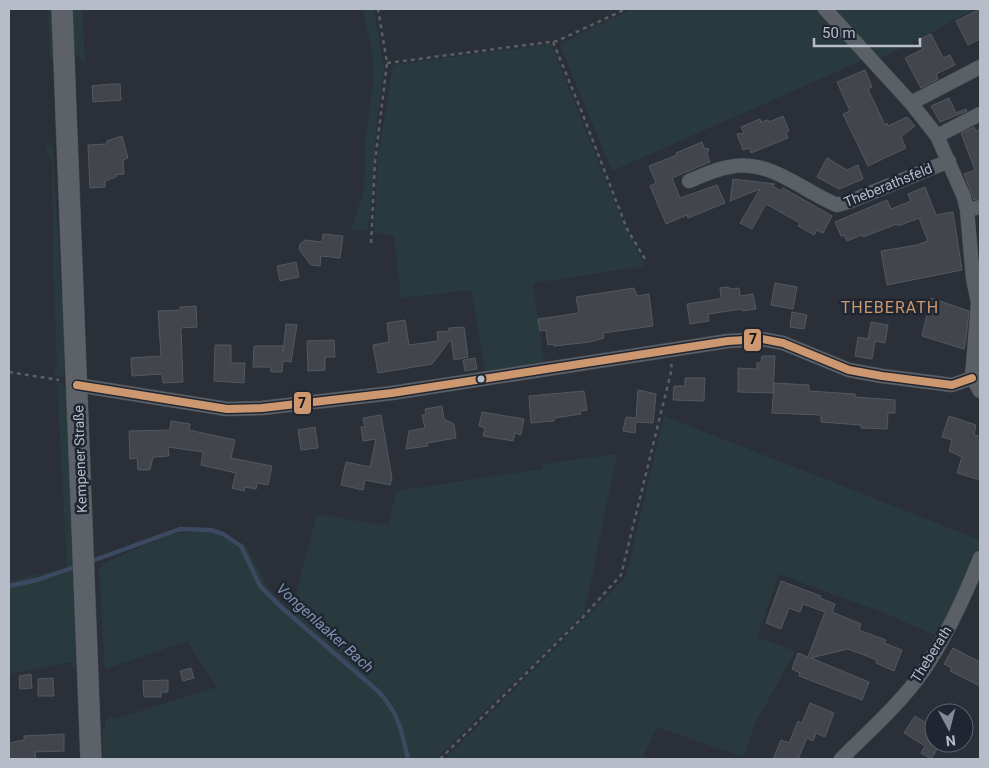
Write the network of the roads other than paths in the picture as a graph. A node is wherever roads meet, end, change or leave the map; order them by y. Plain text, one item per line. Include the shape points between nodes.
1 (62, 9) edge
2 (825, 9) edge
3 (980, 67) edge
4 (911, 104) junction
5 (980, 114) edge
6 (937, 136) junction
7 (949, 161) junction
8 (689, 181) dead end
9 (974, 208) edge
10 (972, 378) junction
11 (77, 385) junction
12 (980, 391) edge
13 (980, 558) edge
14 (91, 759) edge
15 (841, 759) edge

1 - 11 main road, Kempener Straße
2 - 4 street
3 - 4 street
4 - 6 street
5 - 6 street
6 - 7 street
7 - 8 street, Theberathsfeld via 837,205 779,174 748,166 728,167
7 - 9 street via 964,197
9 - 10 street via 973,278 978,303
10 - 11 street via 952,385 859,373 783,343 762,340 728,342 392,392 243,409
10 - 12 street
11 - 14 main road, Kempener Straße
13 - 15 street, Theberath via 924,670

